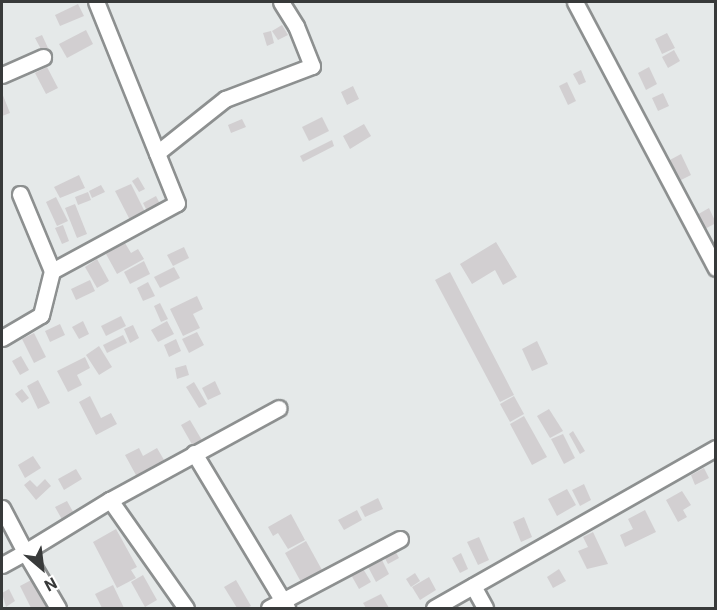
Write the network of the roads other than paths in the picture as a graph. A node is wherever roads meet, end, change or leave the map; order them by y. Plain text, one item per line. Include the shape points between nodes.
1 (96, 2) edge
2 (281, 2) edge
3 (575, 2) edge
4 (43, 57) dead end
5 (2, 75) edge
6 (157, 153) junction
7 (20, 194) dead end
8 (716, 268) edge
9 (52, 271) junction
10 (2, 338) edge
11 (279, 408) dead end
12 (716, 448) edge
13 (194, 453) junction
14 (110, 500) junction
15 (2, 508) edge
16 (400, 539) dead end
17 (25, 552) junction
18 (2, 565) edge
19 (473, 586) junction
20 (279, 606) edge
21 (57, 609) edge
22 (186, 609) edge
23 (434, 609) edge
24 (485, 609) edge

1 - 6 street
2 - 6 street via 296,26 312,66 225,99
3 - 8 street
4 - 5 street
6 - 9 street via 177,203
7 - 9 street
9 - 10 street via 41,315
11 - 13 street
12 - 19 street
13 - 14 street
13 - 20 street
14 - 17 street
14 - 22 street
15 - 17 street
16 - 20 street
17 - 18 street
17 - 21 street
19 - 23 street
19 - 24 street

